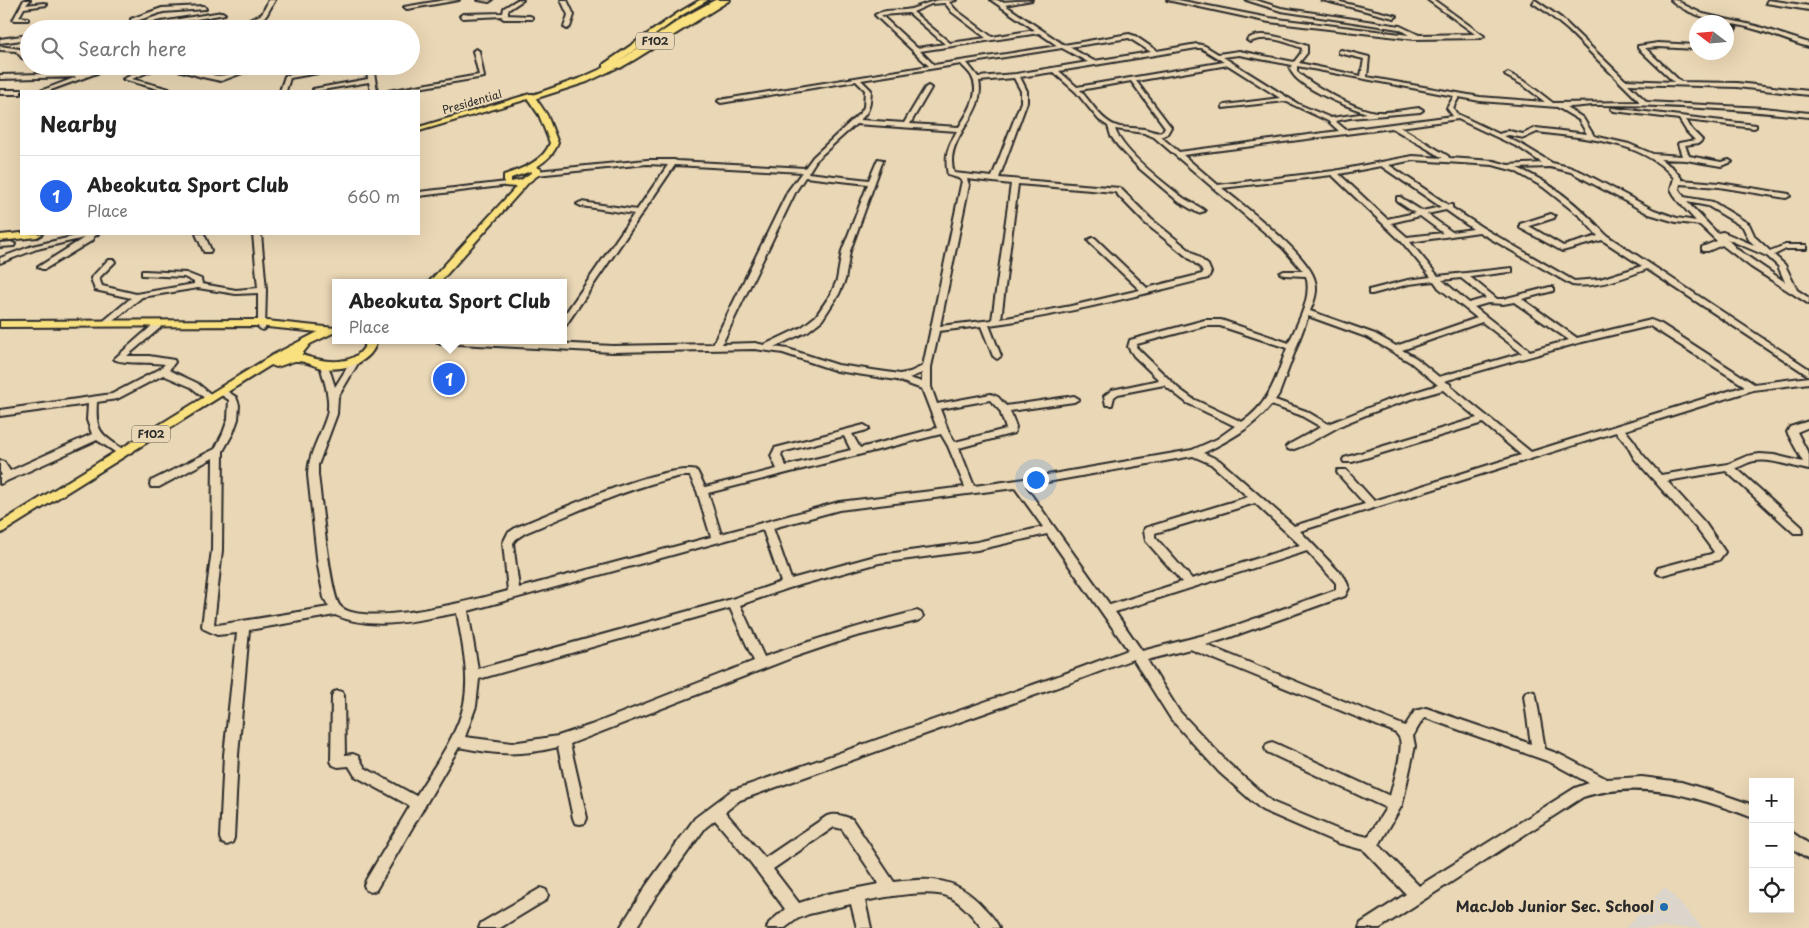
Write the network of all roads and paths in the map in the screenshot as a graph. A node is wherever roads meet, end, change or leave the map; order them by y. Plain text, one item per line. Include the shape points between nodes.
1 (27, 0) edge
2 (272, 0) edge
3 (456, 0) edge
4 (481, 0) edge
5 (488, 0) edge
6 (520, 0) edge
7 (564, 0) edge
8 (705, 0) edge
9 (713, 0) edge
10 (721, 0) edge
11 (727, 0) edge
12 (953, 0) edge
13 (994, 0) edge
14 (1029, 0) edge
15 (1170, 0) edge
16 (1249, 0) edge
17 (1326, 0) edge
18 (1431, 0) edge
19 (1674, 0) edge
20 (946, 1) edge
21 (1535, 2) dead end
22 (1768, 2) dead end
23 (1000, 4) junction
24 (44, 5) dead end
25 (408, 6) dead end
26 (23, 7) junction
27 (204, 8) dead end
28 (1809, 8) edge
29 (910, 10) junction
30 (693, 12) junction
31 (222, 14) dead end
32 (505, 15) junction
33 (463, 16) dead end
34 (1394, 16) dead end
35 (530, 18) dead end
36 (26, 19) dead end
37 (133, 20) edge
38 (183, 20) edge
39 (253, 20) edge
40 (499, 25) dead end
41 (568, 27) dead end
42 (1040, 31) junction
43 (1418, 37) junction
44 (20, 38) edge
45 (990, 38) junction
46 (1250, 40) dead end
47 (0, 41) edge
48 (948, 45) junction
49 (1809, 45) edge
50 (1064, 47) junction
51 (1689, 47) edge
52 (0, 48) edge
53 (917, 50) junction
54 (476, 51) dead end
55 (20, 52) edge
56 (1155, 52) junction
57 (1341, 52) dead end
58 (1217, 56) junction
59 (964, 63) junction
60 (1092, 63) junction
61 (1229, 63) junction
62 (610, 67) junction
63 (933, 67) junction
64 (1294, 67) junction
65 (1067, 68) junction
66 (1055, 70) junction
67 (88, 75) joint
68 (136, 75) edge
69 (200, 75) edge
70 (236, 75) edge
71 (293, 75) edge
72 (371, 75) edge
73 (1508, 75) dead end
74 (204, 76) joint
75 (1016, 76) junction
76 (0, 77) edge
77 (1364, 78) junction
78 (857, 79) junction
79 (978, 79) junction
80 (371, 80) junction
81 (1066, 80) junction
82 (1132, 80) junction
83 (1623, 82) junction
84 (1679, 83) junction
85 (316, 88) edge
86 (928, 88) dead end
87 (1076, 89) junction
88 (46, 90) edge
89 (167, 90) edge
90 (283, 90) edge
91 (374, 90) edge
92 (398, 90) edge
93 (0, 92) edge
94 (20, 92) edge
95 (1809, 94) edge
96 (534, 95) junction
97 (1457, 96) junction
98 (1285, 99) junction
99 (722, 101) dead end
100 (1551, 104) junction
101 (1645, 104) junction
102 (1559, 105) junction
103 (1581, 105) junction
104 (1225, 107) dead end
105 (1420, 110) dead end
106 (1377, 114) junction
107 (1809, 115) edge
108 (1459, 117) junction
109 (1681, 117) junction
110 (1330, 120) junction
111 (854, 122) junction
112 (906, 125) junction
113 (1111, 126) junction
114 (1394, 126) junction
115 (1754, 126) dead end
116 (962, 129) junction
117 (420, 130) edge
118 (1345, 132) junction
119 (1500, 135) junction
120 (1156, 136) junction
121 (1592, 137) junction
122 (1176, 154) junction
123 (1650, 156) junction
124 (1686, 158) junction
125 (1449, 159) junction
126 (880, 160) dead end
127 (674, 162) junction
128 (1729, 162) dead end
129 (1383, 164) junction
130 (1508, 166) junction
131 (1550, 166) junction
132 (526, 169) junction
133 (537, 172) junction
134 (804, 172) junction
135 (1334, 173) junction
136 (961, 177) junction
137 (994, 180) junction
138 (507, 181) junction
139 (525, 182) junction
140 (870, 182) junction
141 (1015, 182) junction
142 (1676, 182) junction
143 (1217, 187) junction
144 (420, 194) edge
145 (1786, 196) dead end
146 (1680, 198) junction
147 (1400, 199) dead end
148 (581, 204) dead end
149 (1449, 207) junction
150 (1201, 211) dead end
151 (639, 212) junction
152 (1422, 214) junction
153 (1551, 216) dead end
154 (1386, 222) junction
155 (1702, 224) junction
156 (1480, 230) junction
157 (20, 233) edge
158 (1449, 233) junction
159 (25, 235) edge
160 (89, 235) edge
161 (98, 235) edge
162 (200, 235) edge
163 (253, 235) edge
164 (257, 235) edge
165 (0, 237) edge
166 (1603, 237) junction
167 (1092, 240) dead end
168 (1405, 240) junction
169 (1724, 241) junction
170 (11, 244) dead end
171 (0, 246) edge
172 (1803, 247) dead end
173 (1705, 249) dead end
174 (207, 250) dead end
175 (1769, 254) junction
176 (0, 261) edge
177 (111, 262) dead end
178 (1649, 266) junction
179 (42, 267) dead end
180 (1509, 270) dead end
181 (145, 273) dead end
182 (1284, 273) dead end
183 (1310, 274) junction
184 (1462, 275) junction
185 (1436, 278) junction
186 (432, 279) edge
187 (437, 279) edge
188 (198, 286) junction
189 (1550, 289) dead end
190 (260, 290) junction
191 (1146, 291) junction
192 (1372, 292) dead end
193 (1794, 292) junction
194 (136, 297) junction
195 (1514, 298) junction
196 (1493, 299) junction
197 (1809, 302) edge
198 (1467, 307) junction
199 (1305, 312) junction
200 (567, 316) edge
201 (1483, 319) junction
202 (996, 322) junction
203 (104, 324) junction
204 (0, 325) edge
205 (259, 325) junction
206 (985, 325) junction
207 (157, 326) junction
208 (935, 329) junction
209 (332, 330) edge
210 (332, 330) edge
211 (1576, 341) junction
212 (305, 343) junction
213 (375, 344) edge
214 (559, 344) edge
215 (717, 346) junction
216 (766, 347) junction
217 (1292, 347) junction
218 (1397, 349) junction
219 (1529, 355) junction
220 (997, 356) dead end
221 (296, 358) junction
222 (356, 360) junction
223 (324, 365) junction
224 (927, 367) junction
225 (163, 371) junction
226 (1809, 373) edge
227 (899, 377) junction
228 (1809, 380) edge
229 (1165, 382) junction
230 (1443, 383) junction
231 (926, 386) junction
232 (1752, 387) junction
233 (334, 390) junction
234 (225, 394) junction
235 (210, 398) junction
236 (92, 399) junction
237 (1074, 399) dead end
238 (1269, 401) junction
239 (1109, 403) dead end
240 (936, 407) junction
241 (1004, 409) junction
242 (0, 413) edge
243 (1484, 419) junction
244 (1809, 424) edge
245 (1242, 426) junction
246 (1327, 427) junction
247 (864, 428) dead end
248 (1618, 428) junction
249 (943, 430) junction
250 (847, 433) junction
251 (96, 436) junction
252 (952, 446) junction
253 (1291, 448) dead end
254 (218, 451) junction
255 (857, 451) junction
256 (122, 452) junction
257 (1194, 453) junction
258 (1530, 457) junction
259 (1348, 460) dead end
260 (0, 464) edge
261 (1809, 466) edge
262 (1728, 467) junction
263 (783, 471) junction
264 (1342, 472) dead end
265 (4, 478) edge
266 (1660, 479) junction
267 (155, 484) dead end
268 (1018, 484) junction
269 (971, 490) junction
270 (702, 491) junction
271 (1255, 499) junction
272 (1373, 506) junction
273 (767, 527) junction
274 (0, 529) edge
275 (1050, 529) junction
276 (1292, 530) junction
277 (1798, 530) dead end
278 (0, 535) edge
279 (717, 540) junction
280 (1307, 547) junction
281 (1662, 571) dead end
282 (787, 584) junction
283 (1190, 584) junction
284 (514, 595) junction
285 (733, 603) junction
286 (462, 608) junction
287 (336, 610) junction
288 (1107, 610) junction
289 (917, 616) dead end
290 (242, 627) junction
291 (1192, 644) junction
292 (1136, 655) junction
293 (760, 663) junction
294 (473, 674) junction
295 (338, 696) dead end
296 (1530, 696) dead end
297 (1406, 735) junction
298 (563, 740) junction
299 (456, 741) junction
300 (1272, 748) dead end
301 (1539, 753) junction
302 (1606, 785) junction
303 (419, 804) junction
304 (1395, 805) junction
305 (715, 810) junction
306 (1749, 811) edge
307 (580, 818) dead end
308 (227, 838) dead end
309 (1794, 841) edge
310 (1371, 846) junction
311 (1809, 852) edge
312 (763, 868) junction
313 (371, 885) dead end
314 (891, 890) junction
315 (541, 895) dead end
316 (856, 895) junction
317 (1418, 896) junction
318 (796, 912) junction
319 (486, 928) edge
320 (627, 928) edge
321 (774, 928) edge
322 (864, 928) edge
323 (992, 928) edge
324 (1366, 928) edge

1 - 26 street
2 - 39 street via 264,15
3 - 25 street
4 - 5 street
6 - 32 street via 506,9
7 - 41 street via 572,14
8 - 62 main road via 680,14
9 - 30 highway, F102
10 - 30 highway, F102
11 - 62 main road via 692,19 639,56
12 - 20 street
13 - 23 street
14 - 23 street
15 - 43 street via 1269,20
16 - 43 street via 1281,9 1400,28
17 - 34 street
18 - 43 street via 1481,36
19 - 49 street via 1698,12
20 - 29 street
20 - 45 street via 954,11
21 - 83 street
22 - 28 street
23 - 42 street
24 - 26 street
26 - 36 street via 15,20
27 - 37 street via 154,13
29 - 48 street
29 - 53 street via 878,15
30 - 62 highway, F102 via 636,55
31 - 38 street
32 - 33 street
32 - 35 street
32 - 40 street
42 - 45 street
42 - 50 street
44 - 47 street
45 - 48 street
46 - 64 street via 1254,37 1278,38 1305,47
48 - 53 street
50 - 56 street via 1129,36
50 - 59 street
50 - 60 street
51 - 84 street via 1640,47
52 - 55 street
53 - 63 street
54 - 92 street via 482,76
56 - 58 street via 1197,46
56 - 60 street
57 - 77 street via 1367,58
58 - 61 street
58 - 64 street via 1239,53
59 - 63 street
59 - 79 street
60 - 65 street
61 - 82 street
61 - 98 street
62 - 96 highway, F102 via 594,76
63 - 78 street
64 - 77 street
64 - 106 street via 1294,73 1319,90 1346,104
65 - 66 street
65 - 81 street via 1063,72
66 - 75 street
66 - 81 street
67 - 76 street
67 - 88 street
68 - 89 street via 126,79
69 - 74 street
70 - 74 street via 226,79
71 - 90 street via 287,77
72 - 80 street
73 - 100 street
75 - 79 street
75 - 137 street via 1024,91 1024,102
77 - 97 street
78 - 99 street
78 - 111 street via 869,94 867,107
79 - 116 street via 975,104
80 - 85 street
80 - 91 street
81 - 87 street
82 - 87 street
82 - 120 street via 1168,127 1165,133
83 - 84 street
83 - 101 street
84 - 95 street
86 - 112 street
87 - 113 street
93 - 94 street
96 - 117 main road, Presidential
96 - 132 main road via 554,144 543,160
96 - 133 main road via 560,139 553,155
97 - 100 street
97 - 108 street via 1450,108
98 - 104 street
98 - 110 street
100 - 102 street
101 - 103 street
101 - 107 street
102 - 103 street
102 - 121 street via 1581,119
103 - 109 street
105 - 106 street
106 - 110 street
108 - 114 street
108 - 119 street
109 - 115 street
109 - 124 street via 1699,140 1681,144
110 - 118 street
111 - 112 street
111 - 134 street
112 - 116 street
113 - 120 street
113 - 150 street via 1115,138 1153,177 1191,208
114 - 118 street
114 - 125 street
116 - 136 street via 948,166 951,175
118 - 122 street
119 - 121 street via 1524,136 1536,130
119 - 131 street
120 - 122 street
121 - 123 street via 1624,144
122 - 143 street
123 - 124 street
123 - 142 street via 1671,170 1678,178
124 - 128 street via 1721,164
125 - 129 street via 1413,158
125 - 130 street
126 - 140 street
127 - 133 street
127 - 134 street
127 - 151 street
129 - 135 street
129 - 149 street
130 - 131 street
130 - 166 street via 1545,186 1572,206
131 - 155 street via 1575,170 1638,205 1671,218
132 - 133 main road
132 - 138 main road
133 - 139 main road
134 - 140 street
134 - 215 street via 782,209
135 - 143 street
135 - 154 street
136 - 137 street
136 - 208 street via 966,185
137 - 141 street
138 - 139 main road
138 - 144 street
138 - 186 main road via 510,190 506,198
139 - 187 main road
140 - 216 street via 846,251 840,280 827,307 805,329
141 - 191 street via 1117,190 1207,272 1205,276
141 - 202 street
142 - 145 street
142 - 146 street via 1674,189
143 - 183 street via 1286,246
146 - 155 street
146 - 175 street via 1710,204 1729,214 1746,226 1752,238
147 - 152 street
148 - 151 street
149 - 152 street
149 - 156 street
151 - 200 street
152 - 154 street
152 - 158 street
153 - 166 street via 1523,226 1562,249
154 - 168 street
155 - 169 street
155 - 175 street
156 - 158 street
156 - 178 street via 1572,283 1583,284
157 - 165 main road
158 - 168 street
159 - 165 main road
160 - 176 street via 46,244
161 - 179 street
162 - 174 street
163 - 190 street
164 - 190 street
166 - 178 street
167 - 191 street
168 - 185 street
169 - 173 street
169 - 193 street
170 - 171 street
172 - 175 street via 1785,247
175 - 193 street via 1781,265
177 - 194 street via 95,278 98,288
178 - 226 street
180 - 184 street
181 - 188 street via 186,275 198,281
182 - 183 street
183 - 199 street via 1312,296
184 - 185 street
184 - 196 street
185 - 192 street
185 - 198 street
188 - 190 street via 236,292
188 - 194 street
189 - 195 street
190 - 205 street
191 - 202 street via 1043,315
193 - 197 street
194 - 203 street
195 - 196 street via 1499,303
195 - 211 street
196 - 198 street
198 - 201 street
199 - 217 street
199 - 218 street via 1372,336
201 - 218 street
201 - 219 street
202 - 206 street
203 - 204 main road
203 - 205 main road
204 - 207 main road
205 - 207 main road
205 - 209 main road
205 - 212 main road via 298,331
206 - 208 street
206 - 220 street
207 - 225 street via 118,359 149,358 170,362
208 - 224 street
210 - 212 main road, F102
211 - 219 street
211 - 232 street via 1651,323
212 - 221 main road via 296,353
212 - 235 main road, F102
213 - 222 main road
214 - 215 street via 613,349
215 - 216 street
216 - 227 street via 836,368
217 - 229 street via 1221,323 1205,323 1133,342 1132,347
217 - 238 street
218 - 230 street
219 - 230 street
221 - 223 main road
221 - 234 main road, F102 via 273,365
222 - 223 main road via 343,365
222 - 233 street
223 - 233 street
224 - 227 street
224 - 231 street
225 - 235 street via 194,384
225 - 236 street via 114,397
227 - 231 street
228 - 232 street
229 - 239 street via 1115,392 1109,396
229 - 245 street via 1190,400
230 - 243 street
230 - 246 street
231 - 240 street
232 - 248 street
233 - 287 street via 332,414 313,465 313,475 324,566 330,598
234 - 254 street via 233,399 234,409 227,438
234 - 278 main road, F102
235 - 256 main road, F102
236 - 242 street
236 - 251 street via 91,414
237 - 241 street
238 - 245 street
238 - 246 street via 1303,413
240 - 241 street via 991,397
240 - 249 street
241 - 252 street via 1011,431
243 - 258 street
243 - 259 street
244 - 261 street via 1792,432
245 - 257 street
246 - 253 street
247 - 250 street
248 - 258 street
248 - 266 street
249 - 252 street
249 - 255 street
250 - 255 street
250 - 263 street via 778,450 776,456
251 - 256 street
251 - 265 street
252 - 269 street
254 - 267 street
254 - 290 street via 217,550 208,626 217,630
255 - 263 street
256 - 274 main road, F102
257 - 268 street
257 - 271 street via 1214,462
258 - 272 street
260 - 265 street
261 - 262 street via 1761,457
262 - 266 street
262 - 277 street
263 - 270 street
264 - 272 street
266 - 281 street via 1720,552 1714,557
268 - 269 street
268 - 275 street
269 - 273 street via 839,506
270 - 279 street
270 - 284 street via 689,472 663,477 521,530 508,543
271 - 276 street
271 - 283 street via 1149,531 1150,538
272 - 276 street
273 - 279 street
273 - 282 street
275 - 282 street via 977,546 879,559
275 - 288 street
276 - 280 street
279 - 284 street
280 - 283 street
280 - 291 street via 1341,582 1342,592 1298,610
282 - 285 street
283 - 288 street
284 - 286 street
285 - 293 street
285 - 294 street
286 - 287 street via 378,618 360,618
286 - 294 street
287 - 290 street
288 - 292 street
289 - 293 street
290 - 308 street
291 - 292 street
291 - 297 street via 1386,723
292 - 305 street via 736,794
292 - 310 street via 1185,727 1266,806
293 - 298 street
294 - 299 street via 471,702
295 - 303 street via 338,761 353,760 360,772
296 - 301 street
297 - 301 street via 1419,715 1426,713
297 - 304 street via 1408,746
298 - 299 street via 518,748
298 - 307 street
299 - 303 street
300 - 304 street
301 - 302 street
302 - 306 street via 1640,782 1692,791
302 - 317 street via 1580,792
303 - 313 street
304 - 310 street
305 - 312 street
305 - 320 street via 700,823
309 - 311 street
310 - 317 street
312 - 314 street via 825,825 840,821 847,824
312 - 318 street
314 - 316 street
314 - 323 street via 929,886 948,889
315 - 319 street
316 - 318 street
316 - 322 street
317 - 324 street
318 - 321 street

